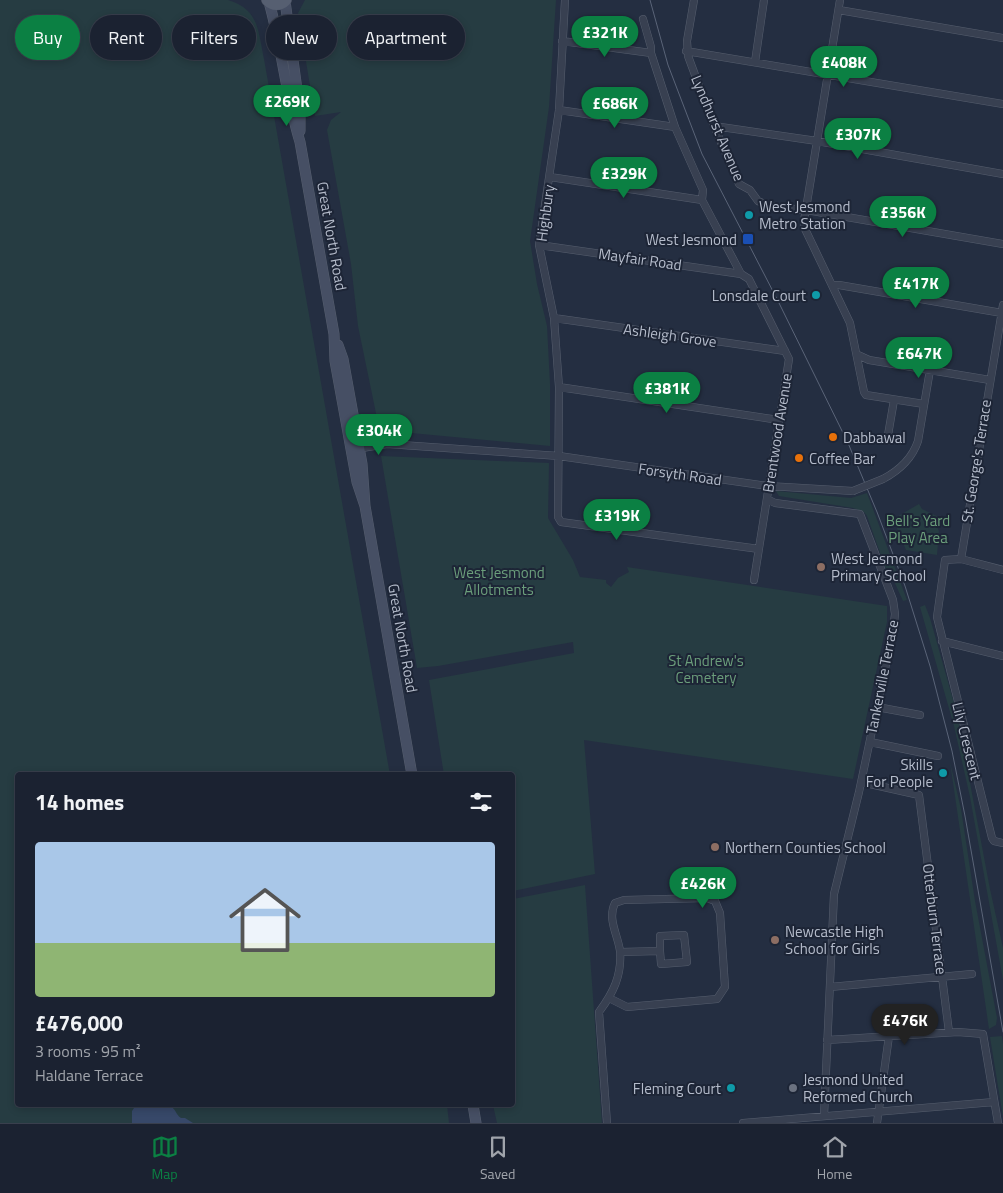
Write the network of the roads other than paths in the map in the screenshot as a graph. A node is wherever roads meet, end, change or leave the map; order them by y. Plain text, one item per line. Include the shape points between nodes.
1 (565, 0) edge
2 (694, 0) edge
3 (764, 0) edge
4 (840, 0) edge
5 (268, 1) edge
6 (285, 1) edge
7 (839, 10) junction
8 (643, 19) dead end
9 (1003, 38) edge
10 (562, 41) junction
11 (686, 51) junction
12 (651, 53) junction
13 (754, 62) junction
14 (828, 74) junction
15 (1003, 104) edge
16 (559, 110) junction
17 (714, 126) junction
18 (675, 127) junction
19 (817, 141) junction
20 (300, 142) junction
21 (1003, 174) edge
22 (550, 176) junction
23 (702, 200) junction
24 (806, 211) junction
25 (1003, 244) edge
26 (539, 245) junction
27 (741, 274) junction
28 (832, 285) junction
29 (1003, 305) edge
30 (1002, 313) junction
31 (554, 318) junction
32 (1000, 343) edge
33 (785, 351) junction
34 (858, 355) junction
35 (930, 370) junction
36 (990, 380) junction
37 (559, 387) junction
38 (894, 400) junction
39 (924, 404) junction
40 (779, 420) junction
41 (887, 441) dead end
42 (355, 449) junction
43 (559, 456) junction
44 (768, 486) junction
45 (767, 499) junction
46 (759, 549) junction
47 (961, 559) junction
48 (1003, 570) edge
49 (754, 580) dead end
50 (942, 641) junction
51 (1003, 656) edge
52 (877, 707) junction
53 (920, 716) dead end
54 (870, 742) junction
55 (938, 756) dead end
56 (411, 772) edge
57 (861, 782) junction
58 (1003, 843) edge
59 (660, 951) junction
60 (620, 952) junction
61 (972, 974) dead end
62 (942, 977) junction
63 (830, 988) junction
64 (609, 998) junction
65 (949, 1032) junction
66 (888, 1036) junction
67 (827, 1040) junction
68 (994, 1102) junction
69 (472, 1107) edge
70 (472, 1107) edge
71 (878, 1111) junction
72 (824, 1116) junction
73 (469, 1123) edge
74 (477, 1123) edge
75 (607, 1123) edge
76 (743, 1123) edge
77 (877, 1123) edge
78 (998, 1123) edge

1 - 10 street, Highbury
2 - 11 street, Lyndhurst Avenue
3 - 13 street
4 - 7 street
5 - 6 main road via 276,5
5 - 20 main road, Great North Road
6 - 20 main road, Great North Road via 300,112
7 - 9 street
7 - 14 street
8 - 12 street, Brentwood Avenue
10 - 12 street
10 - 16 street, Highbury
11 - 13 street
11 - 17 street, Lyndhurst Avenue
12 - 18 street, Brentwood Avenue
13 - 14 street
14 - 15 street
14 - 19 street
16 - 18 street
16 - 22 street, Highbury
17 - 19 street
17 - 24 street, Lyndhurst Avenue via 739,184 769,206
18 - 23 street, Brentwood Avenue via 702,190
19 - 21 street
19 - 24 street
20 - 42 main road, Great North Road via 334,334 335,361
22 - 23 street
22 - 26 street, Highbury
23 - 27 street, Brentwood Avenue
24 - 25 street, Lyndhurst Avenue
24 - 28 street via 805,229
26 - 27 street, Mayfair Road
26 - 31 street, Highbury
27 - 33 street, Brentwood Avenue via 749,279
28 - 30 street
28 - 34 street via 850,323
29 - 30 street, St. George's Terrace
30 - 32 street, St. George's Terrace
31 - 33 street, Ashleigh Grove
31 - 37 street, Highbury
32 - 36 street, St. George's Terrace
33 - 40 street, Brentwood Avenue via 789,359
34 - 35 street via 869,360
34 - 38 street via 866,395
35 - 36 street
35 - 39 street, Forsyth Road
36 - 47 street, St. George's Terrace
37 - 40 street
37 - 43 street, Highbury
38 - 39 street
38 - 41 street
39 - 44 street, Forsyth Road, bridge via 916,448 898,470 883,479 853,491
40 - 44 street, Brentwood Avenue
42 - 43 street, Forsyth Road via 387,444
42 - 56 main road, Great North Road via 356,482 365,506
43 - 44 street, Forsyth Road
43 - 46 street, Highbury via 557,512 561,522
44 - 45 street, Brentwood Avenue
45 - 46 street, Brentwood Avenue
45 - 52 street, Tankerville Terrace via 856,512 862,516 888,583 895,614
46 - 49 street, Brentwood Avenue
47 - 48 street
47 - 50 street, Lily Crescent via 950,558 944,564 937,617
50 - 51 street
50 - 58 street, Lily Crescent via 992,838
52 - 53 street
52 - 54 street, Tankerville Terrace
54 - 55 street
54 - 57 street, Tankerville Terrace
57 - 62 street, Otterburn Terrace via 919,795
57 - 63 street, Tankerville Terrace via 834,894
59 - 59 street via 660,936 684,935 687,962 661,964
59 - 60 street
60 - 64 street via 618,982
60 - 64 street via 611,911 615,903 624,900 707,898 716,901 720,913 725,987 717,999 627,1007
61 - 62 street
62 - 63 street
62 - 65 street, Otterburn Terrace
63 - 67 street, Tankerville Terrace
64 - 75 street via 599,1012
65 - 66 street
65 - 68 street via 983,1034
66 - 67 street
66 - 71 street
67 - 72 street, Tankerville Terrace
68 - 71 street
68 - 78 street
69 - 73 main road
70 - 74 main road
71 - 72 street
71 - 77 street
72 - 76 street

